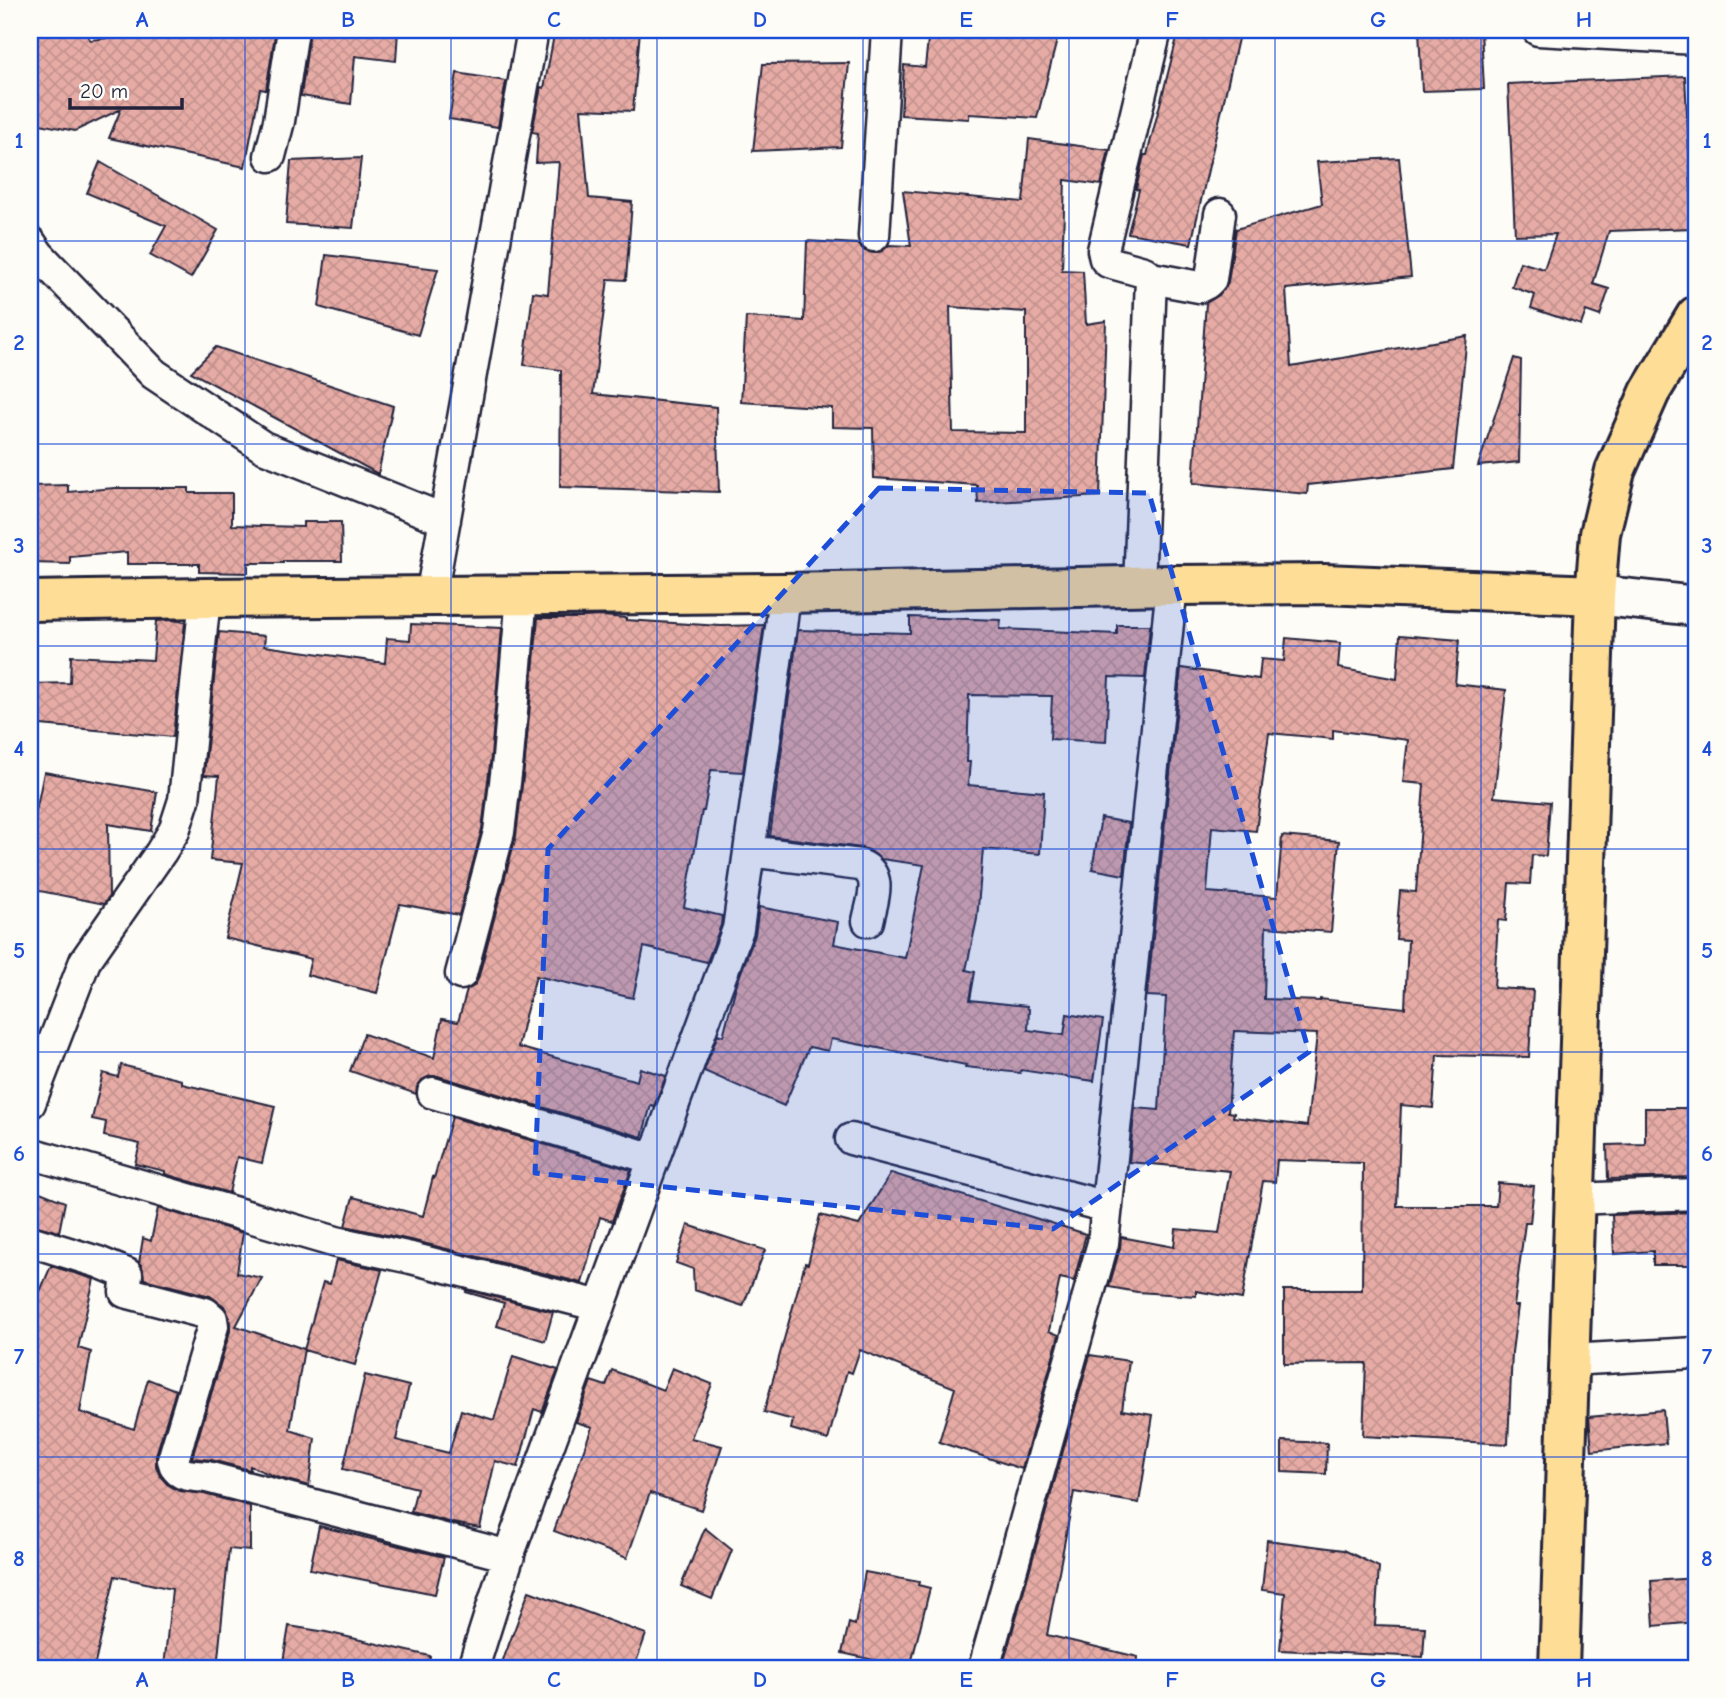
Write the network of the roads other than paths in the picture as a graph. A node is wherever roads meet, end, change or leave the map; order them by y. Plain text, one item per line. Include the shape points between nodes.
1 (293, 30) edge
2 (533, 30) edge
3 (887, 30) edge
4 (1156, 30) edge
5 (1538, 30) edge
6 (1696, 39) edge
7 (270, 156) dead end
8 (1220, 214) dead end
9 (874, 236) dead end
10 (30, 242) edge
11 (1151, 278) junction
12 (1696, 316) edge
13 (445, 520) junction
14 (1155, 586) junction
15 (785, 593) junction
16 (522, 595) junction
17 (1595, 595) junction
18 (431, 596) junction
19 (205, 598) junction
20 (30, 601) edge
21 (1678, 604) edge
22 (749, 851) junction
23 (868, 921) dead end
24 (461, 974) dead end
25 (433, 1093) dead end
26 (30, 1103) edge
27 (851, 1139) dead end
28 (30, 1153) edge
29 (654, 1159) junction
30 (1696, 1194) edge
31 (1574, 1199) junction
32 (1107, 1207) junction
33 (30, 1241) edge
34 (600, 1306) junction
35 (1696, 1353) edge
36 (1568, 1360) junction
37 (509, 1556) junction
38 (473, 1668) edge
39 (984, 1668) edge
40 (1559, 1668) edge

1 - 7 street
2 - 13 street
3 - 9 street
4 - 11 street via 1103,250 1108,262
5 - 6 street
8 - 11 street via 1207,283 1199,287
10 - 13 street via 153,374 263,447
11 - 14 street
12 - 17 highway via 1650,392 1615,471 1600,534
13 - 18 street
14 - 15 highway
14 - 17 highway via 1324,584
14 - 32 street
15 - 16 highway
15 - 22 street
16 - 18 highway
16 - 24 street via 499,832
17 - 21 main road
17 - 31 highway
18 - 19 highway
19 - 20 highway
19 - 26 street via 184,800 174,831 85,961
22 - 23 street via 869,868 874,891
22 - 29 street via 738,929
25 - 29 street
27 - 32 street
28 - 34 street via 336,1242
29 - 34 street
30 - 31 street
31 - 36 highway
32 - 39 street via 1103,1243
33 - 37 street via 127,1274 125,1292 205,1313 212,1320 173,1460 179,1472
34 - 37 street
35 - 36 street
36 - 40 highway
37 - 38 street

